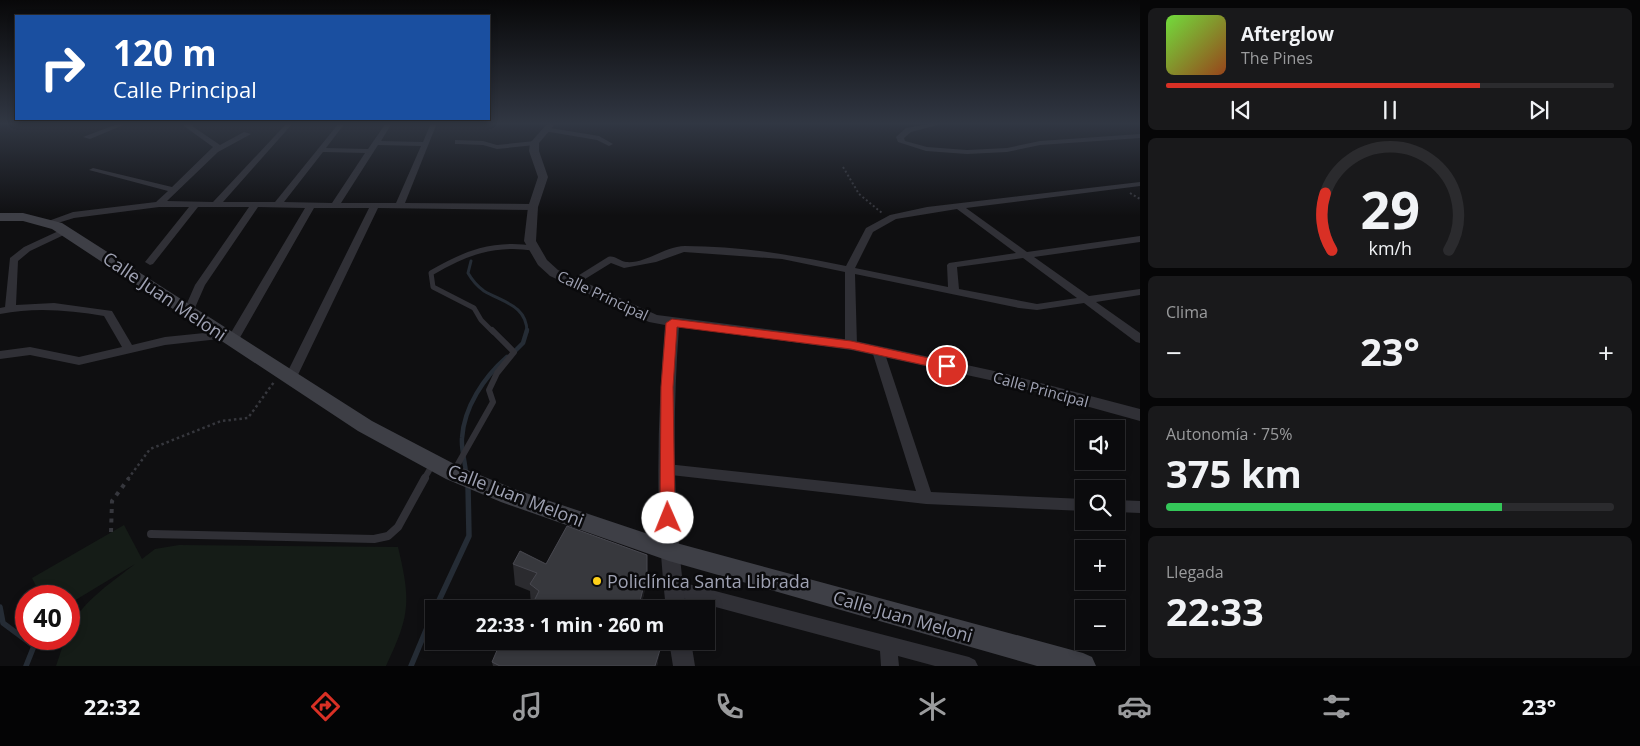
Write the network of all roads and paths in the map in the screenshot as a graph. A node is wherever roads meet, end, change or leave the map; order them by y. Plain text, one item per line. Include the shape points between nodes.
1 (211, 154) edge
2 (261, 154) edge
3 (317, 154) edge
4 (368, 154) edge
5 (421, 154) edge
6 (535, 154) edge
7 (843, 167) dead end
8 (93, 170) dead end
9 (1140, 184) edge
10 (174, 190) junction
11 (197, 203) junction
12 (217, 203) junction
13 (159, 204) junction
14 (256, 204) junction
15 (278, 204) junction
16 (312, 204) junction
17 (335, 205) junction
18 (375, 205) junction
19 (400, 205) junction
20 (958, 206) junction
21 (533, 207) junction
22 (0, 217) edge
23 (889, 219) junction
24 (48, 223) junction
25 (64, 231) junction
26 (1140, 239) edge
27 (533, 248) junction
28 (1025, 255) junction
29 (150, 262) dead end
30 (850, 272) junction
31 (573, 282) junction
32 (954, 292) junction
33 (1140, 292) edge
34 (1086, 299) junction
35 (5, 309) edge
36 (189, 310) junction
37 (672, 323) junction
38 (228, 338) junction
39 (1140, 339) edge
40 (851, 345) junction
41 (129, 349) junction
42 (878, 351) junction
43 (0, 356) edge
44 (285, 376) junction
45 (1140, 415) edge
46 (434, 462) junction
47 (457, 469) junction
48 (667, 470) junction
49 (926, 498) junction
50 (1075, 505) edge
51 (1125, 506) edge
52 (1140, 507) edge
53 (111, 532) dead end
54 (151, 534) dead end
55 (669, 551) junction
56 (673, 588) junction
57 (675, 600) edge
58 (888, 645) junction
59 (683, 650) edge
60 (687, 665) edge
61 (890, 666) edge
62 (969, 666) edge
63 (1083, 666) edge

1 - 10 street
2 - 12 street
3 - 15 street
4 - 17 street
5 - 19 street
6 - 21 street via 543,177
7 - 23 path via 859,194
8 - 10 street
9 - 20 street
10 - 13 street
11 - 12 street
11 - 13 street
11 - 29 street
12 - 14 street
13 - 24 street via 73,215
14 - 15 street
14 - 36 street via 200,284
15 - 16 street
16 - 17 street
16 - 38 street
17 - 18 street
18 - 19 street
18 - 44 street
19 - 21 street
20 - 23 street
20 - 28 street
21 - 27 street via 530,241
22 - 24 main road, Calle Juan Meloni via 22,217
23 - 30 street via 869,230
24 - 25 main road, Calle Juan Meloni
25 - 35 street via 27,249 13,260
25 - 36 main road, Calle Juan Meloni
26 - 28 street
27 - 31 street, Calle Principal via 554,273
27 - 47 lane via 493,244 453,259 431,273 433,287 474,308 481,320 513,351 497,373 489,390 493,402
28 - 32 street via 952,265
28 - 34 street
30 - 31 street via 782,256 684,249 624,266 611,259
30 - 32 street
30 - 40 street
31 - 37 street, Calle Principal via 654,319
32 - 34 street via 1037,306
33 - 34 street
34 - 39 street
35 - 41 street via 46,306 108,313
36 - 38 main road, Calle Juan Meloni
37 - 40 street, Calle Principal
37 - 48 street via 667,387
38 - 41 street via 165,342
38 - 44 main road, Calle Juan Meloni
40 - 42 street, Calle Principal
41 - 43 street via 79,361 30,351
42 - 45 street, Calle Principal via 999,377
42 - 49 street
44 - 46 main road, Calle Juan Meloni via 365,426
44 - 53 path via 248,418 221,421 150,449 112,501
46 - 47 main road, Calle Juan Meloni
46 - 54 lane via 398,527 388,536 319,539
47 - 55 main road, Calle Juan Meloni via 499,492
48 - 49 street
48 - 55 street
49 - 50 street
51 - 52 street
55 - 56 street
55 - 63 main road, Calle Juan Meloni
56 - 57 street
56 - 58 street
58 - 61 street
58 - 62 street
59 - 60 street

